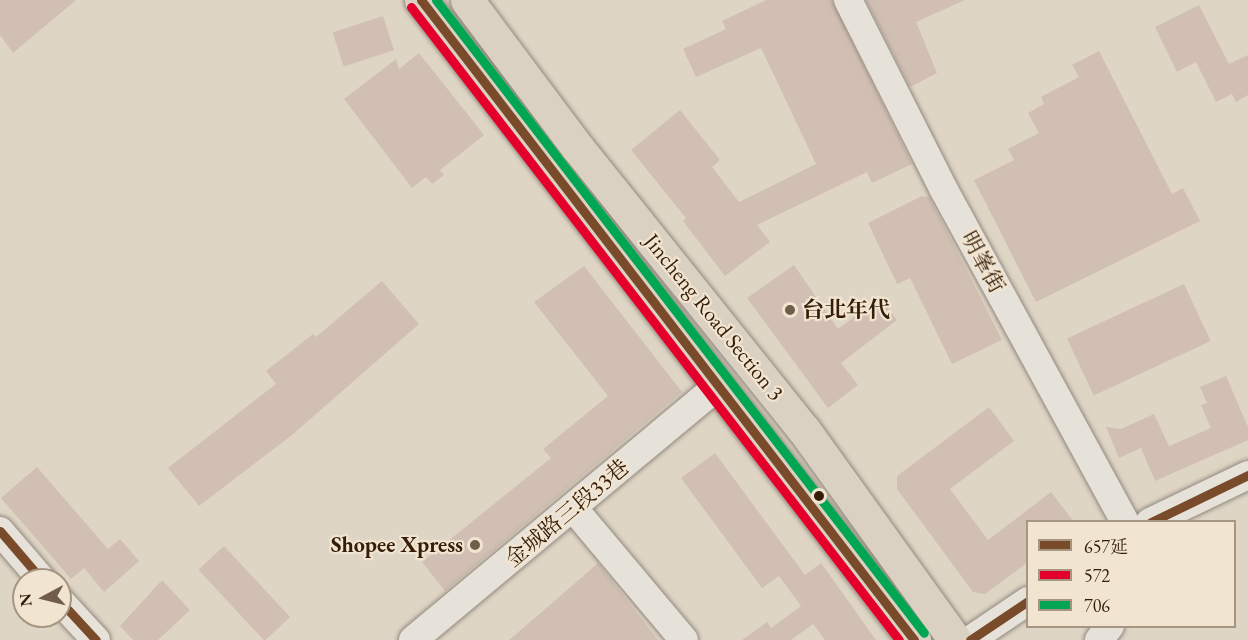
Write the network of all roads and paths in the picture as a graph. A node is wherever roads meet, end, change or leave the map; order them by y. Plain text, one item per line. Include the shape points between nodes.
1 (421, 0) edge
2 (467, 0) edge
3 (848, 0) edge
4 (718, 386) junction
5 (1240, 479) edge
6 (574, 509) junction
7 (1124, 520) edge
8 (1154, 520) edge
9 (1201, 520) edge
10 (0, 531) edge
11 (32, 568) edge
12 (1026, 602) edge
13 (72, 614) edge
14 (1109, 628) edge
15 (96, 640) edge
16 (414, 640) edge
17 (684, 640) edge
18 (914, 640) edge
19 (955, 640) edge
20 (970, 640) edge
21 (1099, 640) edge

1 - 4 main road, Jincheng Road Section 3
2 - 19 main road, Jincheng Road Section 3 via 577,147 804,430
3 - 7 street, 明峯街 via 944,190
4 - 6 street, 金城路三段33巷
4 - 18 main road, Jincheng Road Section 3
5 - 8 street
5 - 9 street
6 - 16 street, 金城路三段33巷
6 - 17 street
10 - 11 street
12 - 20 street
13 - 15 street
14 - 21 street

